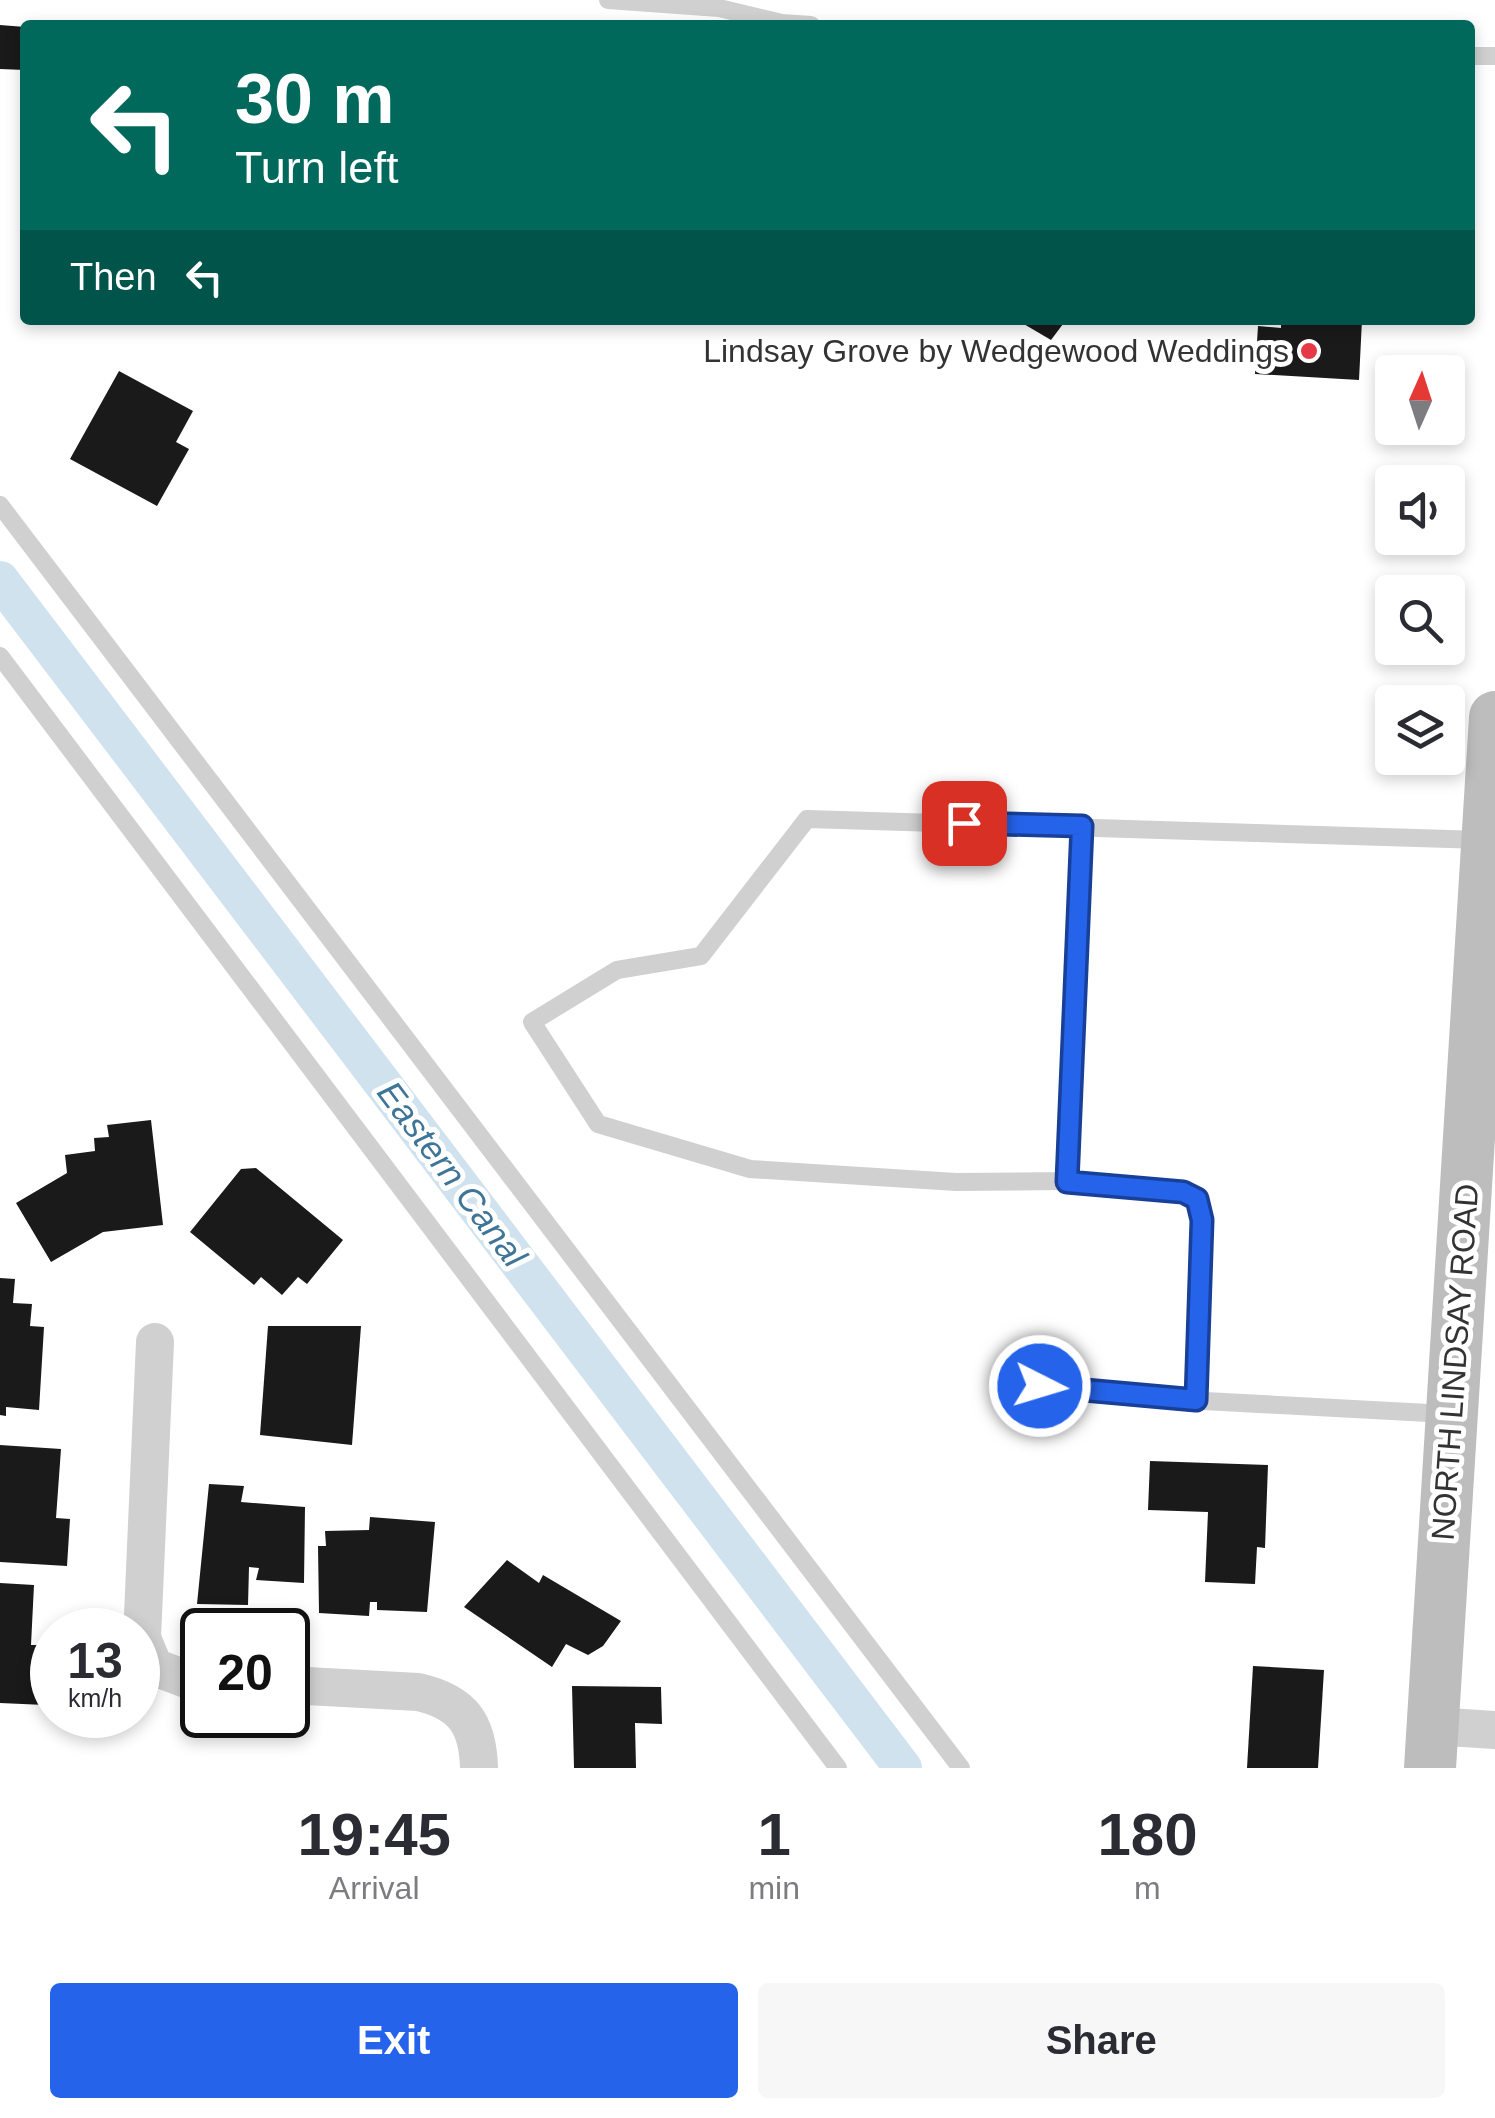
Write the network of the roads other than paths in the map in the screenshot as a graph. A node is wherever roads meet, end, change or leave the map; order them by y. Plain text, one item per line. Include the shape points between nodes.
1 (608, 0) edge
2 (769, 20) edge
3 (0, 505) edge
4 (0, 656) edge
5 (1495, 717) edge
6 (1082, 826) junction
7 (1488, 841) junction
8 (1489, 926) edge
9 (1484, 1085) edge
10 (1067, 1182) junction
11 (155, 1342) dead end
12 (1040, 1386) dead end
13 (1196, 1400) junction
14 (1452, 1414) junction
15 (180, 1677) edge
16 (310, 1687) edge
17 (1495, 1730) edge
18 (1431, 1747) edge
19 (479, 1768) edge
20 (838, 1768) edge
21 (961, 1768) edge

1 - 2 lane via 719,8
3 - 21 lane
4 - 20 lane
5 - 7 main road, NORTH LINDSAY ROAD
6 - 7 lane
6 - 10 lane
6 - 10 lane via 807,818 701,956 617,970 532,1022 598,1124 750,1169
7 - 8 main road, NORTH LINDSAY ROAD
8 - 9 main road, NORTH LINDSAY ROAD
9 - 14 main road, NORTH LINDSAY ROAD
10 - 13 lane via 1183,1192 1197,1199 1202,1220
11 - 15 street via 140,1621 154,1667
12 - 13 lane
13 - 14 lane
14 - 18 main road, NORTH LINDSAY ROAD
16 - 19 street via 436,1696 475,1732
17 - 18 street

